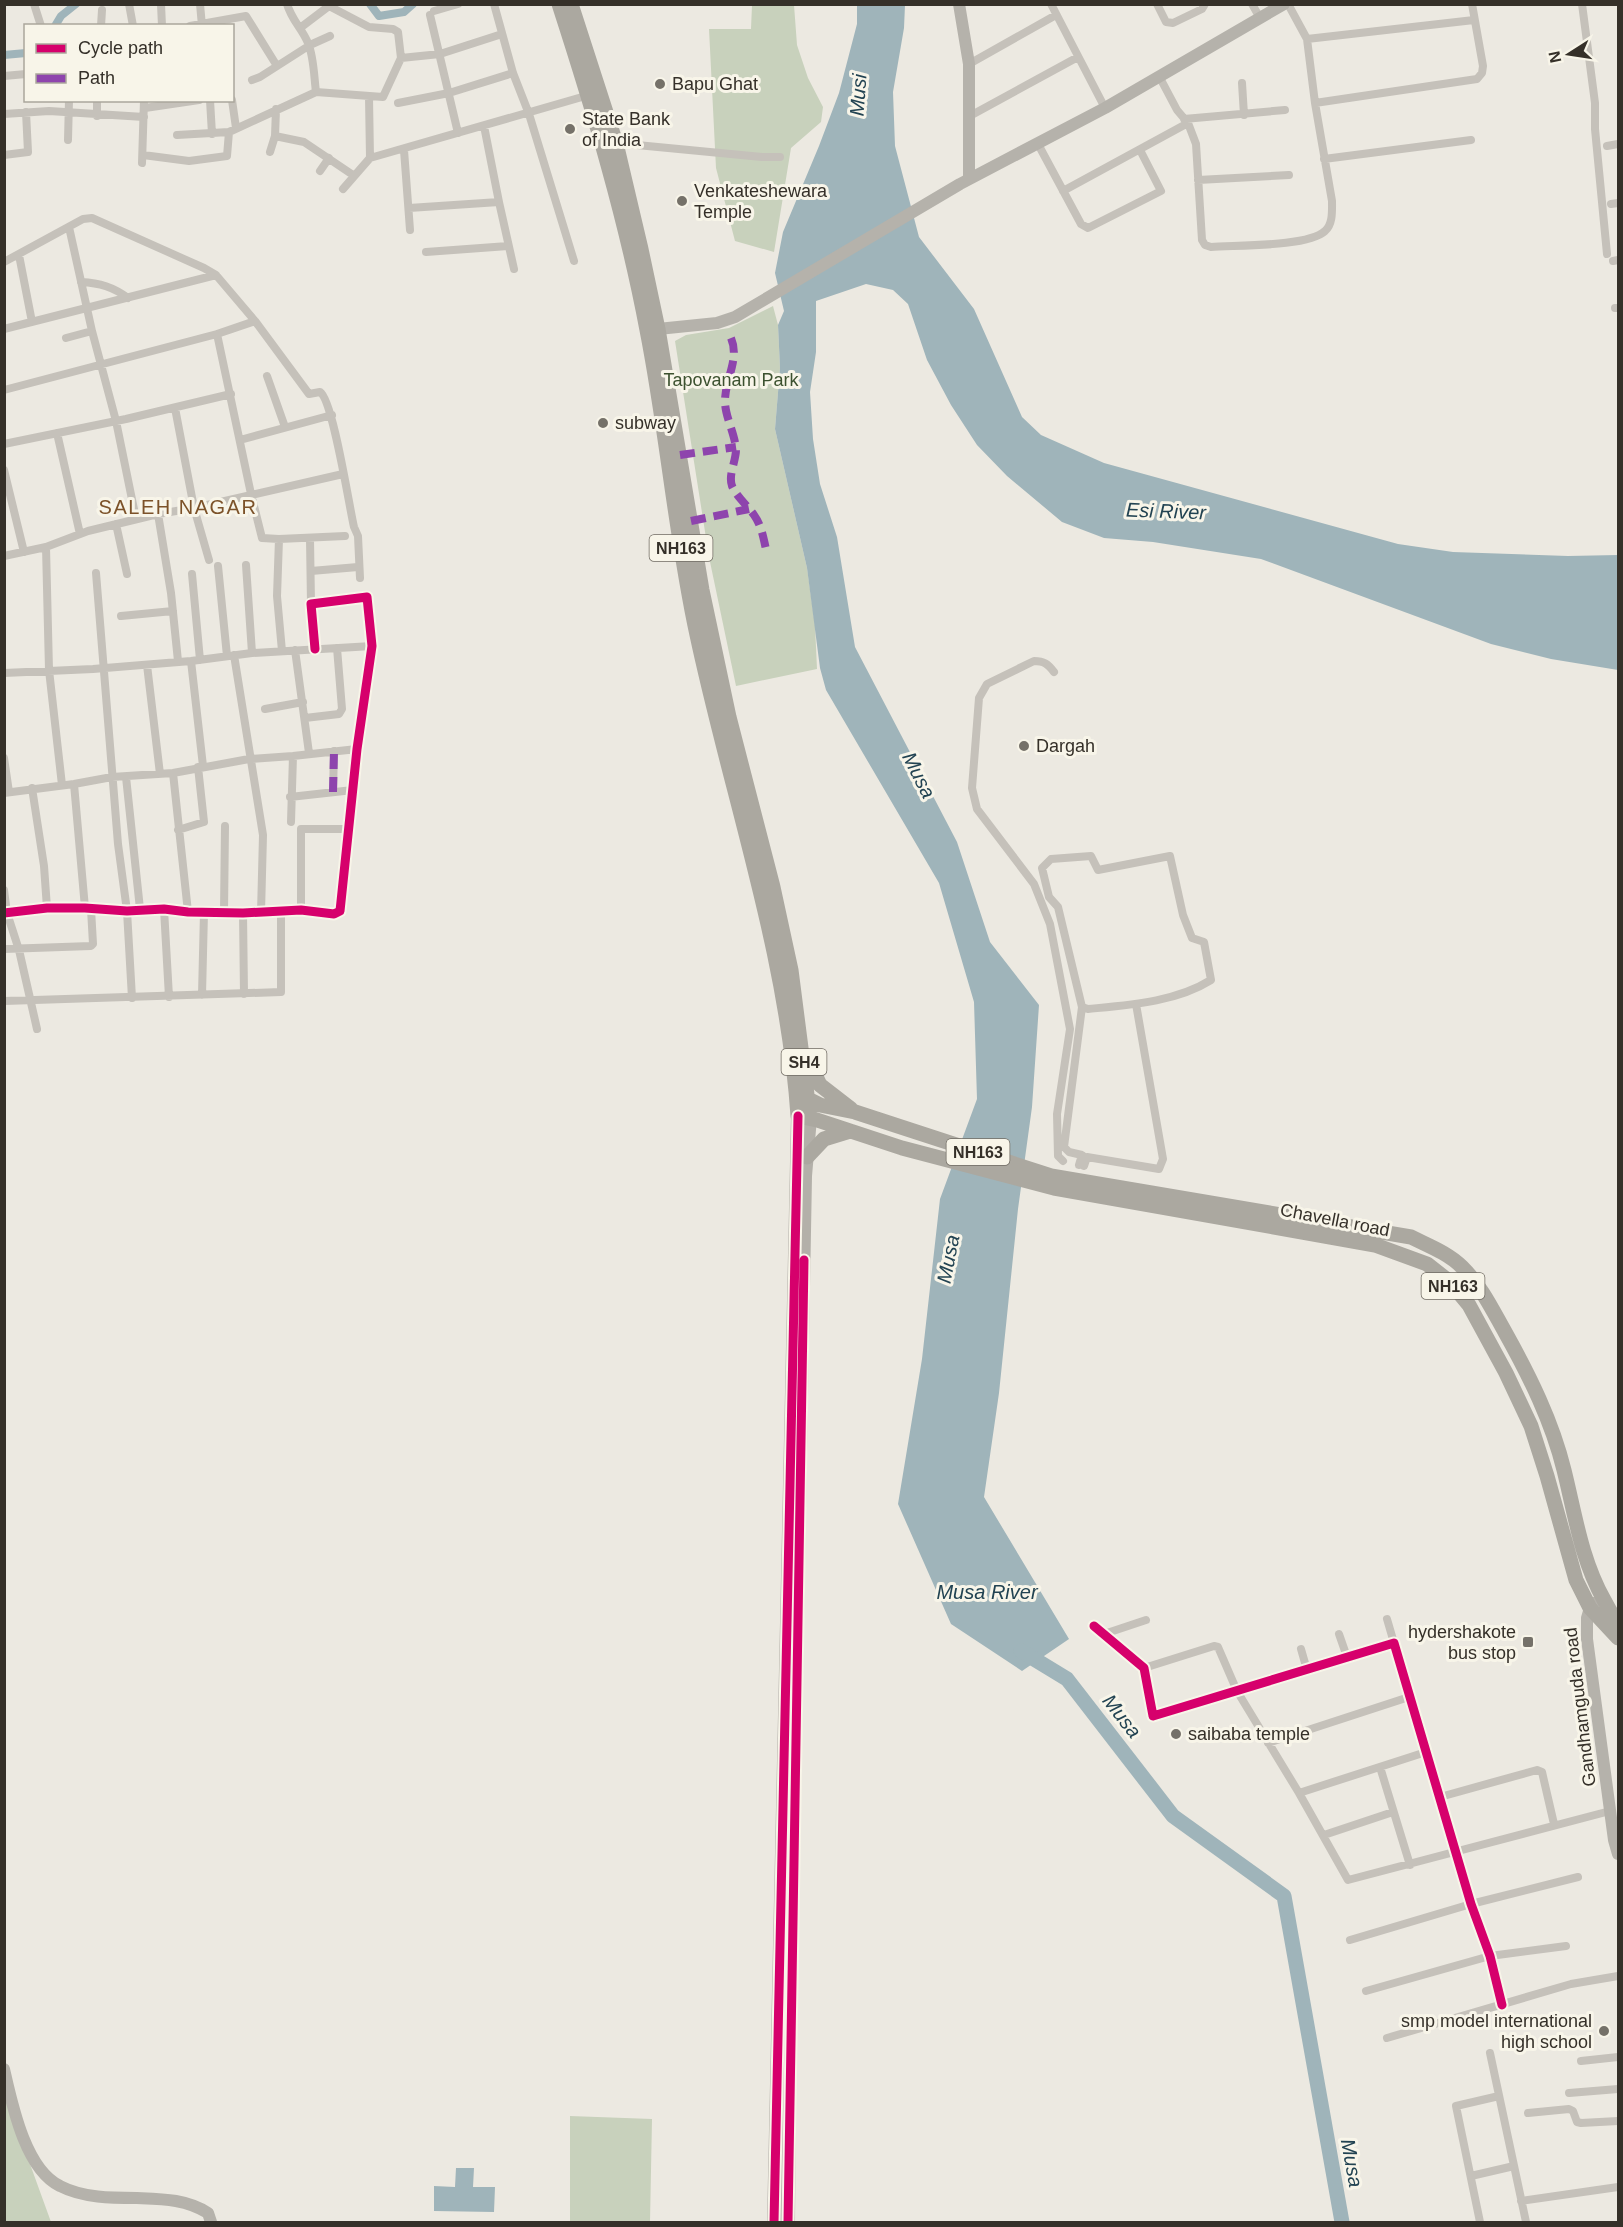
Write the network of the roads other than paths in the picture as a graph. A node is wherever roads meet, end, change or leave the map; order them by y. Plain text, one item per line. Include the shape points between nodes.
1 (34, 4) edge
2 (129, 4) edge
3 (161, 4) edge
4 (200, 4) edge
5 (287, 4) edge
6 (458, 4) edge
7 (494, 4) edge
8 (559, 4) edge
9 (571, 4) edge
10 (959, 4) edge
11 (1051, 4) edge
12 (1157, 4) edge
13 (1205, 4) edge
14 (1252, 4) edge
15 (1286, 4) edge
16 (1472, 4) edge
17 (1582, 4) edge
18 (102, 10) dead end
19 (1056, 15) junction
20 (1260, 18) junction
21 (1474, 20) junction
22 (40, 24) edge
23 (101, 24) edge
24 (133, 24) edge
25 (162, 24) edge
26 (202, 24) edge
27 (207, 24) edge
28 (300, 28) junction
29 (502, 34) junction
30 (330, 36) dead end
31 (1307, 39) junction
32 (310, 45) junction
33 (441, 54) junction
34 (1078, 57) junction
35 (401, 58) junction
36 (969, 64) junction
37 (277, 66) junction
38 (513, 73) junction
39 (24, 74) edge
40 (4, 76) edge
41 (1159, 76) junction
42 (252, 80) dead end
43 (1242, 83) dead end
44 (316, 92) junction
45 (449, 93) junction
46 (593, 94) junction
47 (369, 97) junction
48 (69, 102) edge
49 (98, 102) edge
50 (185, 102) edge
51 (210, 102) edge
52 (232, 102) edge
53 (398, 103) dead end
54 (1315, 103) junction
55 (144, 108) edge
56 (1105, 108) junction
57 (276, 110) junction
58 (1285, 110) dead end
59 (26, 112) junction
60 (4, 114) edge
61 (68, 114) junction
62 (529, 114) junction
63 (1244, 115) junction
64 (97, 116) junction
65 (968, 117) junction
66 (1186, 121) junction
67 (484, 126) junction
68 (232, 130) junction
69 (458, 133) junction
70 (212, 134) junction
71 (177, 135) dead end
72 (275, 136) junction
73 (68, 140) dead end
74 (1471, 140) dead end
75 (616, 143) junction
76 (1038, 144) junction
77 (1618, 144) edge
78 (1606, 146) dead end
79 (404, 150) junction
80 (1140, 150) junction
81 (270, 152) dead end
82 (4, 155) edge
83 (780, 157) dead end
84 (329, 158) junction
85 (370, 158) junction
86 (1324, 159) junction
87 (320, 171) dead end
88 (353, 175) junction
89 (1289, 175) dead end
90 (1198, 180) junction
91 (965, 182) junction
92 (343, 189) dead end
93 (1063, 191) junction
94 (499, 202) junction
95 (409, 208) junction
96 (69, 227) junction
97 (410, 230) dead end
98 (508, 246) junction
99 (426, 252) dead end
100 (19, 255) junction
101 (1613, 258) edge
102 (574, 261) dead end
103 (4, 262) edge
104 (514, 269) dead end
105 (216, 275) junction
106 (81, 282) junction
107 (128, 298) junction
108 (86, 308) junction
109 (255, 321) junction
110 (32, 322) junction
111 (658, 329) junction
112 (4, 330) edge
113 (92, 332) junction
114 (217, 334) junction
115 (66, 338) dead end
116 (100, 365) junction
117 (267, 376) dead end
118 (4, 390) edge
119 (231, 394) junction
120 (175, 408) junction
121 (332, 415) junction
122 (116, 421) junction
123 (285, 427) junction
124 (57, 433) junction
125 (240, 440) junction
126 (4, 444) edge
127 (4, 470) edge
128 (343, 474) junction
129 (250, 494) junction
130 (194, 508) junction
131 (158, 514) junction
132 (136, 519) junction
133 (116, 524) junction
134 (80, 534) junction
135 (345, 536) dead end
136 (279, 539) junction
137 (310, 539) junction
138 (46, 547) junction
139 (24, 552) junction
140 (4, 556) edge
141 (209, 560) dead end
142 (246, 565) dead end
143 (218, 566) dead end
144 (358, 567) junction
145 (310, 571) junction
146 (96, 573) dead end
147 (127, 574) dead end
148 (192, 574) dead end
149 (360, 578) dead end
150 (310, 604) junction
151 (173, 611) junction
152 (121, 616) dead end
153 (372, 646) junction
154 (337, 648) junction
155 (315, 649) junction
156 (295, 650) junction
157 (282, 651) junction
158 (252, 653) junction
159 (230, 656) junction
160 (196, 660) junction
161 (178, 662) junction
162 (147, 664) junction
163 (105, 667) junction
164 (49, 670) junction
165 (1054, 672) dead end
166 (4, 673) edge
167 (303, 702) junction
168 (264, 709) dead end
169 (305, 718) junction
170 (357, 748) junction
171 (334, 751) junction
172 (309, 753) junction
173 (293, 756) junction
174 (4, 758) edge
175 (249, 759) junction
176 (200, 767) junction
177 (173, 773) junction
178 (160, 774) junction
179 (112, 777) junction
180 (126, 777) junction
181 (74, 784) junction
182 (62, 785) junction
183 (32, 789) junction
184 (353, 790) junction
185 (7, 792) edge
186 (333, 792) junction
187 (290, 797) junction
188 (291, 822) dead end
189 (225, 826) dead end
190 (350, 829) junction
191 (178, 830) junction
192 (4, 890) edge
193 (48, 908) junction
194 (88, 908) junction
195 (140, 909) junction
196 (164, 909) junction
197 (301, 910) junction
198 (127, 911) junction
199 (188, 912) junction
200 (204, 912) junction
201 (224, 912) junction
202 (281, 912) junction
203 (6, 913) edge
204 (243, 913) junction
205 (261, 913) junction
206 (4, 949) edge
207 (19, 950) junction
208 (244, 994) junction
209 (202, 995) junction
210 (169, 997) junction
211 (132, 998) junction
212 (29, 1000) junction
213 (4, 1001) edge
214 (1136, 1004) junction
215 (795, 1006) junction
216 (1082, 1007) junction
217 (37, 1029) dead end
218 (808, 1109) junction
219 (855, 1112) junction
220 (850, 1131) junction
221 (1069, 1152) junction
222 (807, 1157) junction
223 (1081, 1169) junction
224 (1602, 1596) junction
225 (1590, 1608) junction
226 (1387, 1619) dead end
227 (1146, 1620) dead end
228 (1618, 1622) edge
229 (1094, 1626) dead end
230 (1104, 1634) junction
231 (1340, 1634) dead end
232 (1618, 1638) edge
233 (1394, 1643) junction
234 (1301, 1649) dead end
235 (1347, 1658) junction
236 (1144, 1668) junction
237 (1307, 1670) junction
238 (1237, 1691) junction
239 (1409, 1697) junction
240 (1268, 1743) junction
241 (1426, 1752) junction
242 (1380, 1767) junction
243 (1299, 1793) junction
244 (1440, 1797) junction
245 (1610, 1811) junction
246 (1393, 1812) junction
247 (1554, 1824) junction
248 (1324, 1835) junction
249 (1456, 1851) junction
250 (1618, 1854) edge
251 (1410, 1865) junction
252 (1578, 1876) dead end
253 (1471, 1904) junction
254 (1350, 1940) dead end
255 (1566, 1946) dead end
256 (1490, 1956) junction
257 (1618, 1976) edge
258 (1366, 1991) dead end
259 (1502, 2005) junction
260 (1387, 2038) dead end
261 (1490, 2053) dead end
262 (1618, 2057) edge
263 (1581, 2061) dead end
264 (4, 2069) edge
265 (1618, 2090) edge
266 (1569, 2093) dead end
267 (1499, 2096) junction
268 (1528, 2113) dead end
269 (1618, 2121) edge
270 (1514, 2166) junction
271 (1471, 2176) junction
272 (1618, 2187) edge
273 (1521, 2200) junction
274 (211, 2223) edge
275 (774, 2223) edge
276 (788, 2223) edge
277 (1480, 2223) edge
278 (1526, 2223) edge

1 - 22 street
2 - 24 street
3 - 25 street
4 - 26 street
5 - 28 street via 291,18
6 - 33 street via 432,13
7 - 29 street
8 - 46 highway, NH163
9 - 46 highway, NH163
10 - 36 street
11 - 19 street
12 - 13 street via 1166,22 1173,23
14 - 20 street
15 - 20 street
15 - 31 street
16 - 21 street
17 - 101 street
18 - 23 street
19 - 34 street
19 - 36 street
20 - 41 street
21 - 31 street
21 - 54 street via 1483,66 1477,79
27 - 37 street via 246,16
28 - 32 street
28 - 35 street via 329,6 369,27 398,32
29 - 33 street
29 - 38 street
30 - 32 street
31 - 54 street
32 - 37 street
32 - 44 street
33 - 35 street
33 - 45 street
34 - 56 street
34 - 65 street
35 - 47 street via 383,97
36 - 65 street
37 - 42 street
38 - 45 street
38 - 62 street
39 - 40 street
41 - 56 street
41 - 66 street
43 - 63 street
44 - 47 street
44 - 57 street
45 - 53 street
45 - 69 street
46 - 62 street
46 - 75 highway, NH163
46 - 218 highway, NH163 via 647,330 688,594
47 - 85 street
48 - 61 street
49 - 64 street
50 - 55 street
51 - 70 street
52 - 68 street
54 - 86 street
55 - 64 street
55 - 68 street via 142,158 189,161 227,156
56 - 76 street
57 - 68 street
57 - 72 street
58 - 63 street
59 - 60 street
59 - 61 street
59 - 82 street via 28,152
61 - 64 street
61 - 73 street
62 - 67 street
62 - 102 street
63 - 66 street
65 - 91 street
66 - 80 street
66 - 90 street via 1197,144
67 - 69 street
67 - 94 street
68 - 70 street
69 - 79 street
70 - 71 street
72 - 81 street
72 - 84 street via 304,142
74 - 86 street
75 - 83 street
75 - 111 highway, NH163
76 - 91 street
76 - 93 street
77 - 78 street
79 - 85 street
79 - 95 street
80 - 93 street
80 - 93 street via 1161,191 1088,228 1081,224
84 - 87 street
84 - 88 street
85 - 88 street
86 - 90 street via 1333,215 1327,230 1298,241 1211,247 1205,244
88 - 92 street
89 - 90 street
91 - 111 street via 735,317 717,323
94 - 95 street
94 - 98 street
95 - 97 street
96 - 100 street
96 - 105 street via 92,218
96 - 106 street
98 - 99 street
98 - 104 street
100 - 103 street
100 - 110 street
105 - 107 street
105 - 109 street
106 - 107 street via 99,283
106 - 108 street
107 - 108 street
108 - 110 street
108 - 113 street
109 - 114 street
109 - 121 street via 309,394 323,394
110 - 112 street
111 - 215 highway, NH163 via 702,590 729,717 773,887
113 - 115 street
113 - 116 street
114 - 116 street
114 - 119 street
116 - 118 street
116 - 122 street
117 - 123 street
119 - 120 street
119 - 125 street
120 - 122 street
120 - 130 street
121 - 123 street
121 - 128 street
122 - 124 street
122 - 132 street
123 - 125 street
124 - 126 street
124 - 134 street
125 - 129 street
127 - 139 street
128 - 129 street
128 - 144 street via 358,536
129 - 130 street
129 - 136 street via 262,538
130 - 131 street
130 - 141 street
131 - 132 street
131 - 151 street
132 - 133 street
133 - 134 street
133 - 147 street
134 - 138 street
135 - 137 street
136 - 137 street
136 - 157 street via 277,596
137 - 145 street
138 - 139 street
138 - 164 street
139 - 140 street
142 - 158 street
143 - 159 street
144 - 145 street
144 - 149 street
145 - 150 street
146 - 163 street
148 - 160 street
150 - 153 street via 367,597
150 - 155 street
151 - 152 street
151 - 161 street
153 - 154 street
153 - 170 street
154 - 155 street
154 - 169 street via 342,709 339,714
155 - 156 street
156 - 157 street
156 - 167 street
157 - 158 street
158 - 159 street
159 - 160 street
159 - 175 street
160 - 161 street
160 - 176 street
161 - 162 street
162 - 163 street
162 - 178 street
163 - 164 street
163 - 179 street
164 - 166 street
164 - 182 street
165 - 221 street via 1048,664 1034,661 987,684 979,698 972,788 977,809 1034,884 1050,924 1070,1029 1057,1114 1058,1156 1065,1162
167 - 168 street
167 - 169 street
169 - 172 street
170 - 171 street
170 - 184 street
171 - 172 street
171 - 186 street
172 - 173 street
173 - 175 street
173 - 187 street
174 - 185 street
175 - 176 street
175 - 205 street via 263,835
176 - 177 street
176 - 191 street via 204,822
177 - 178 street
177 - 191 street
178 - 180 street
179 - 180 street
179 - 181 street
179 - 198 street
180 - 195 street
181 - 182 street
181 - 194 street
182 - 183 street
183 - 185 street
183 - 193 street
184 - 186 street
184 - 190 street
186 - 187 street
187 - 188 street
189 - 201 street
190 - 197 street via 340,911 334,914
190 - 197 street via 301,829
191 - 199 street
192 - 203 street
193 - 194 street
193 - 203 street
194 - 198 street
194 - 207 street via 91,946
195 - 196 street
195 - 198 street
196 - 199 street
196 - 210 street
197 - 202 street
198 - 211 street
199 - 200 street
200 - 201 street
200 - 209 street
201 - 204 street
202 - 205 street
202 - 208 street via 281,992
203 - 207 street
204 - 205 street
204 - 208 street
206 - 207 street
207 - 212 street
208 - 209 street
209 - 210 street
210 - 211 street
211 - 212 street
212 - 213 street
212 - 217 street
214 - 216 street
214 - 216 street via 1197,989 1211,980 1204,942 1192,938 1183,915 1170,856 1098,870 1091,856 1051,859 1042,868 1049,897 1058,907
214 - 223 street via 1163,1160 1159,1169
215 - 218 highway, SH4
215 - 219 highway, NH163 via 804,1046 819,1085
216 - 221 street via 1065,1135 1064,1147
218 - 219 highway, NH163
218 - 220 highway, Chavella road / NH163
218 - 222 main road, SH4
218 - 275 main road
219 - 223 highway, NH163 via 1051,1176
220 - 222 highway via 824,1139
220 - 223 highway, Chavella road / NH163 via 902,1148
221 - 223 street
222 - 276 main road
223 - 224 highway, Chavella road / NH163 via 1411,1237 1461,1266 1482,1291 1546,1415 1579,1538
223 - 225 highway, Chavella road / NH163 via 1375,1245 1411,1257 1438,1272 1469,1305 1526,1415 1576,1580
224 - 225 street, Gandhamguda road
224 - 228 highway, Chavella road / NH163
225 - 232 highway, Chavella road / NH163
225 - 245 street, Gandhamguda road via 1587,1639
226 - 233 street
227 - 230 street
229 - 230 street
230 - 236 street
231 - 235 street
233 - 235 street
233 - 239 street
234 - 237 street
235 - 237 street
236 - 238 street via 1214,1646 1220,1650
236 - 238 street via 1153,1716
237 - 238 street
238 - 240 street
239 - 240 street
239 - 241 street
240 - 243 street
241 - 242 street
241 - 244 street
242 - 243 street
242 - 246 street
243 - 248 street
244 - 247 street via 1537,1770 1542,1772
244 - 249 street
245 - 247 street
245 - 250 street, Gandhamguda road
246 - 248 street
246 - 251 street
247 - 249 street
248 - 251 street via 1348,1880
249 - 251 street
249 - 253 street
252 - 253 street
253 - 254 street
253 - 256 street
255 - 256 street
256 - 258 street
256 - 259 street
257 - 259 street via 1571,1984
259 - 260 street
261 - 267 street
262 - 263 street
264 - 274 street via 26,2143 48,2179 82,2194 183,2202 208,2212
265 - 266 street
267 - 270 street
267 - 271 street via 1456,2106
268 - 269 street via 1569,2109 1581,2123
270 - 271 street
270 - 273 street
271 - 277 street
272 - 273 street
273 - 278 street

